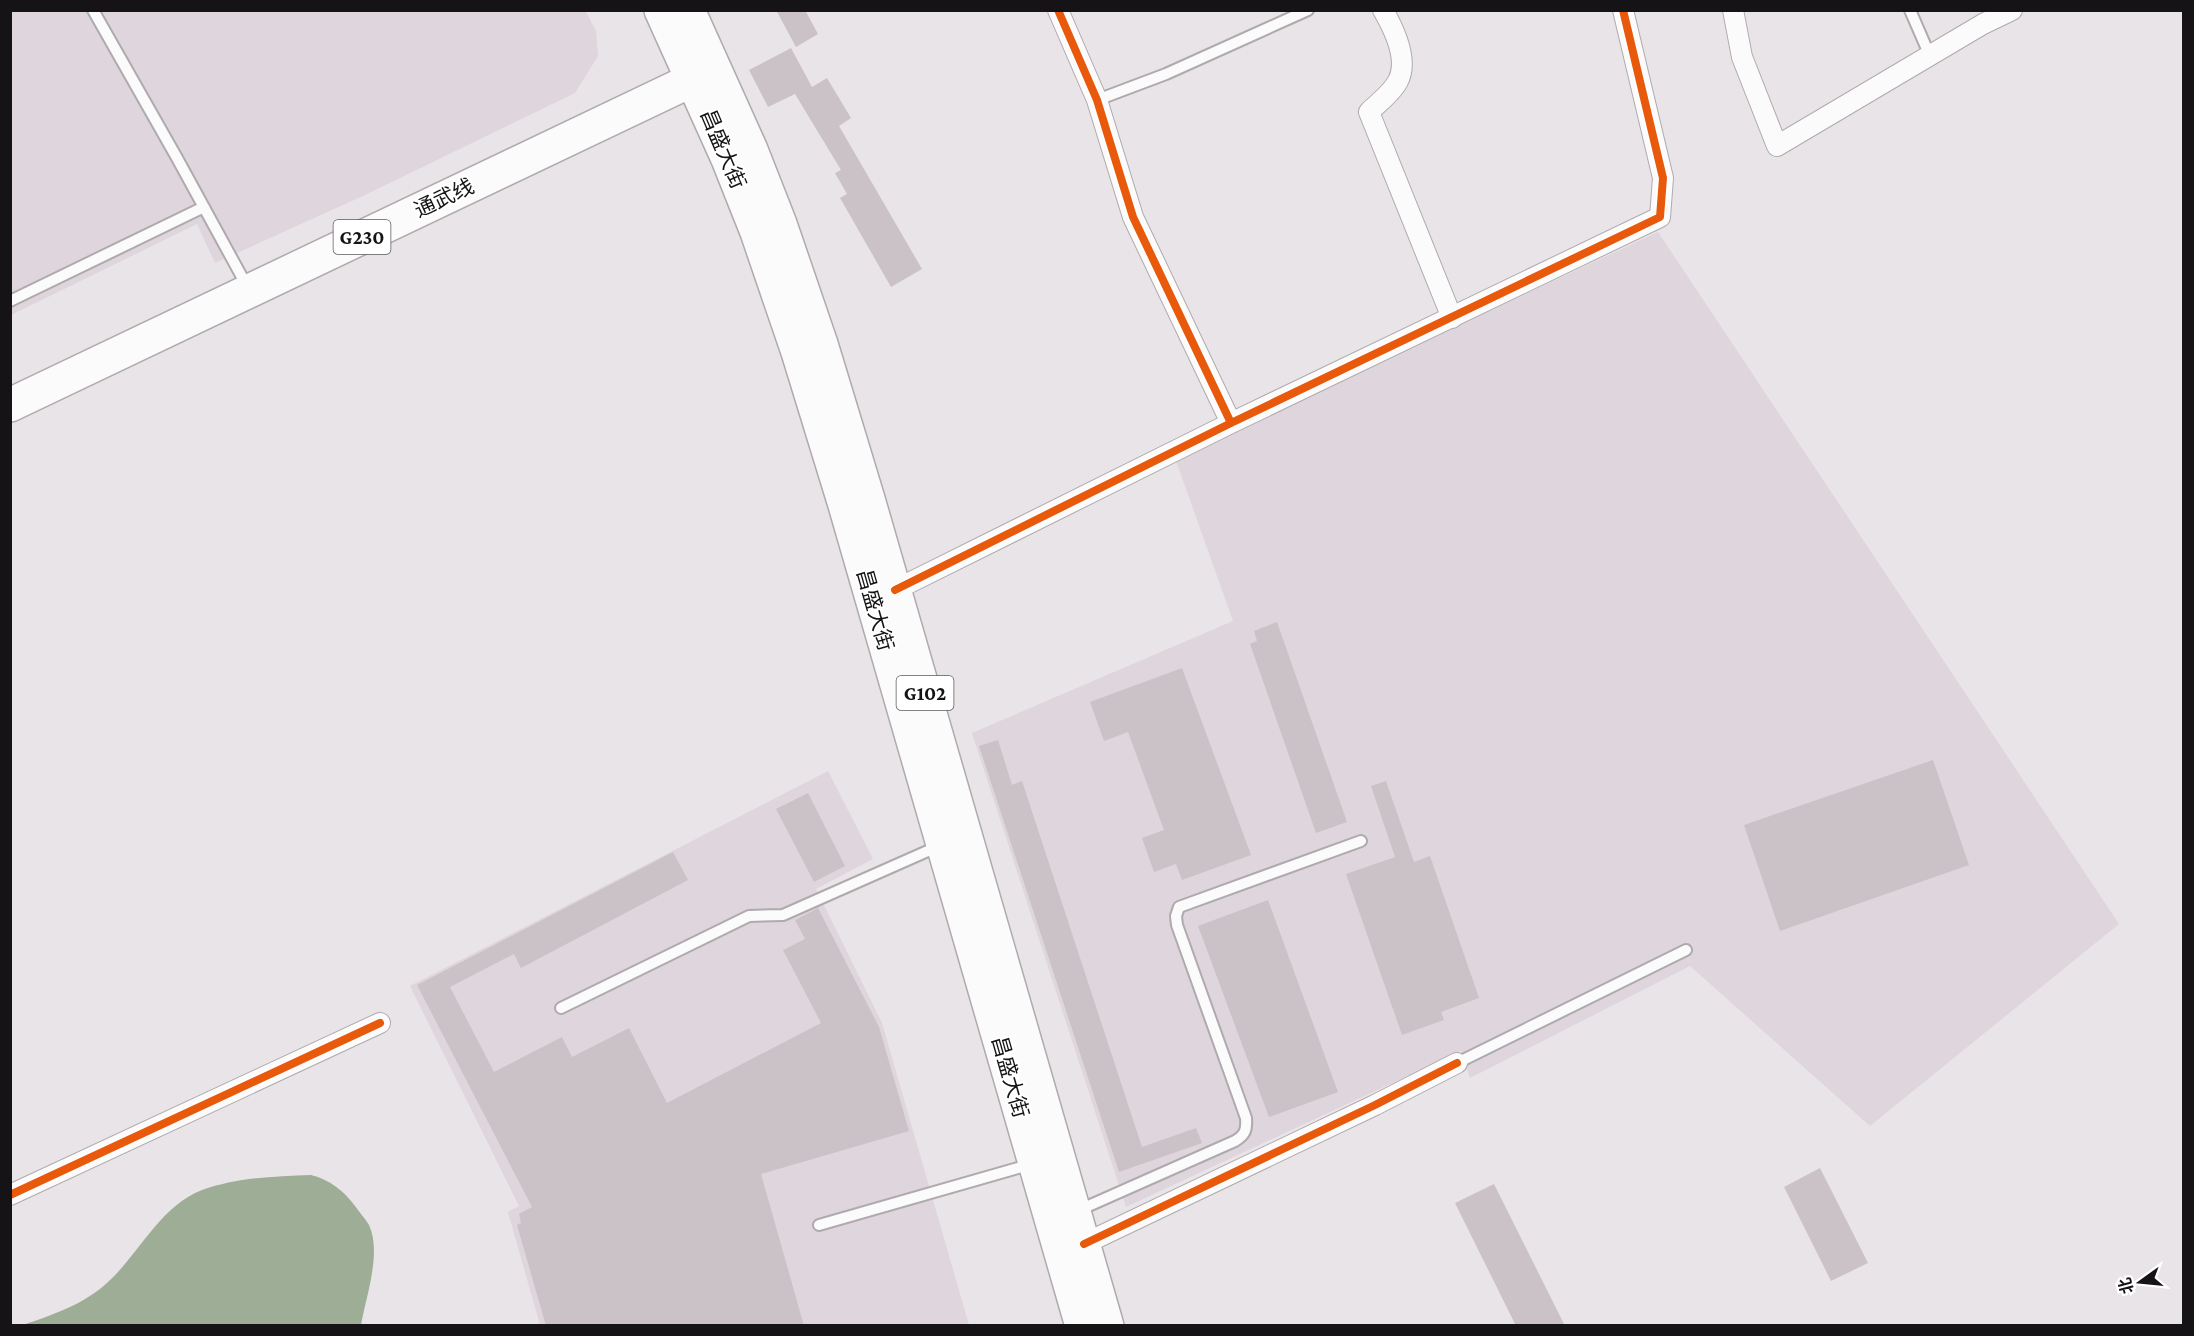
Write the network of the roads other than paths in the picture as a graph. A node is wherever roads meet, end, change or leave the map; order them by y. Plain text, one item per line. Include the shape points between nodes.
1 (93, 10) edge
2 (661, 10) edge
3 (688, 10) edge
4 (1058, 10) edge
5 (1308, 10) edge
6 (1383, 10) edge
7 (1623, 10) edge
8 (1732, 10) edge
9 (1910, 10) edge
10 (2012, 10) edge
11 (1930, 56) junction
12 (704, 74) junction
13 (1096, 100) junction
14 (204, 207) junction
15 (249, 291) junction
16 (10, 301) edge
17 (1452, 318) junction
18 (10, 405) edge
19 (1231, 423) junction
20 (895, 590) junction
21 (1360, 841) dead end
22 (943, 845) junction
23 (1686, 950) dead end
24 (561, 1008) dead end
25 (380, 1023) dead end
26 (1457, 1063) joint
27 (1035, 1163) junction
28 (10, 1195) edge
29 (1074, 1212) junction
30 (819, 1225) dead end
31 (1084, 1244) junction
32 (1082, 1326) edge
33 (1107, 1326) edge

1 - 14 lane
2 - 12 highway, 昌盛大街 / G102
3 - 12 highway, 昌盛大街 / G102
4 - 13 street
5 - 13 lane via 1166,74
6 - 17 street via 1402,59 1402,72 1397,84 1369,112
7 - 17 street via 1663,178 1660,217
8 - 11 street via 1742,57 1777,146
9 - 11 lane
10 - 11 street
12 - 15 highway, 通武线 / G230
12 - 20 highway, 昌盛大街 / G102 via 751,150 780,224
12 - 22 highway, 昌盛大街 / G102 via 728,159 798,352
13 - 19 street via 1133,217
14 - 15 lane
14 - 16 lane
15 - 18 highway, 通武线 / G230
17 - 19 street
19 - 20 street
20 - 29 highway, 昌盛大街 / G102
21 - 29 lane via 1179,907 1177,925 1247,1127 1243,1136 1234,1141
22 - 24 lane via 783,915 749,916
22 - 27 highway, 昌盛大街 / G102
23 - 26 lane
25 - 28 street
26 - 31 street
27 - 30 lane
27 - 32 highway, 昌盛大街 / G102
29 - 31 highway, 昌盛大街 / G102
31 - 33 highway, 昌盛大街 / G102

